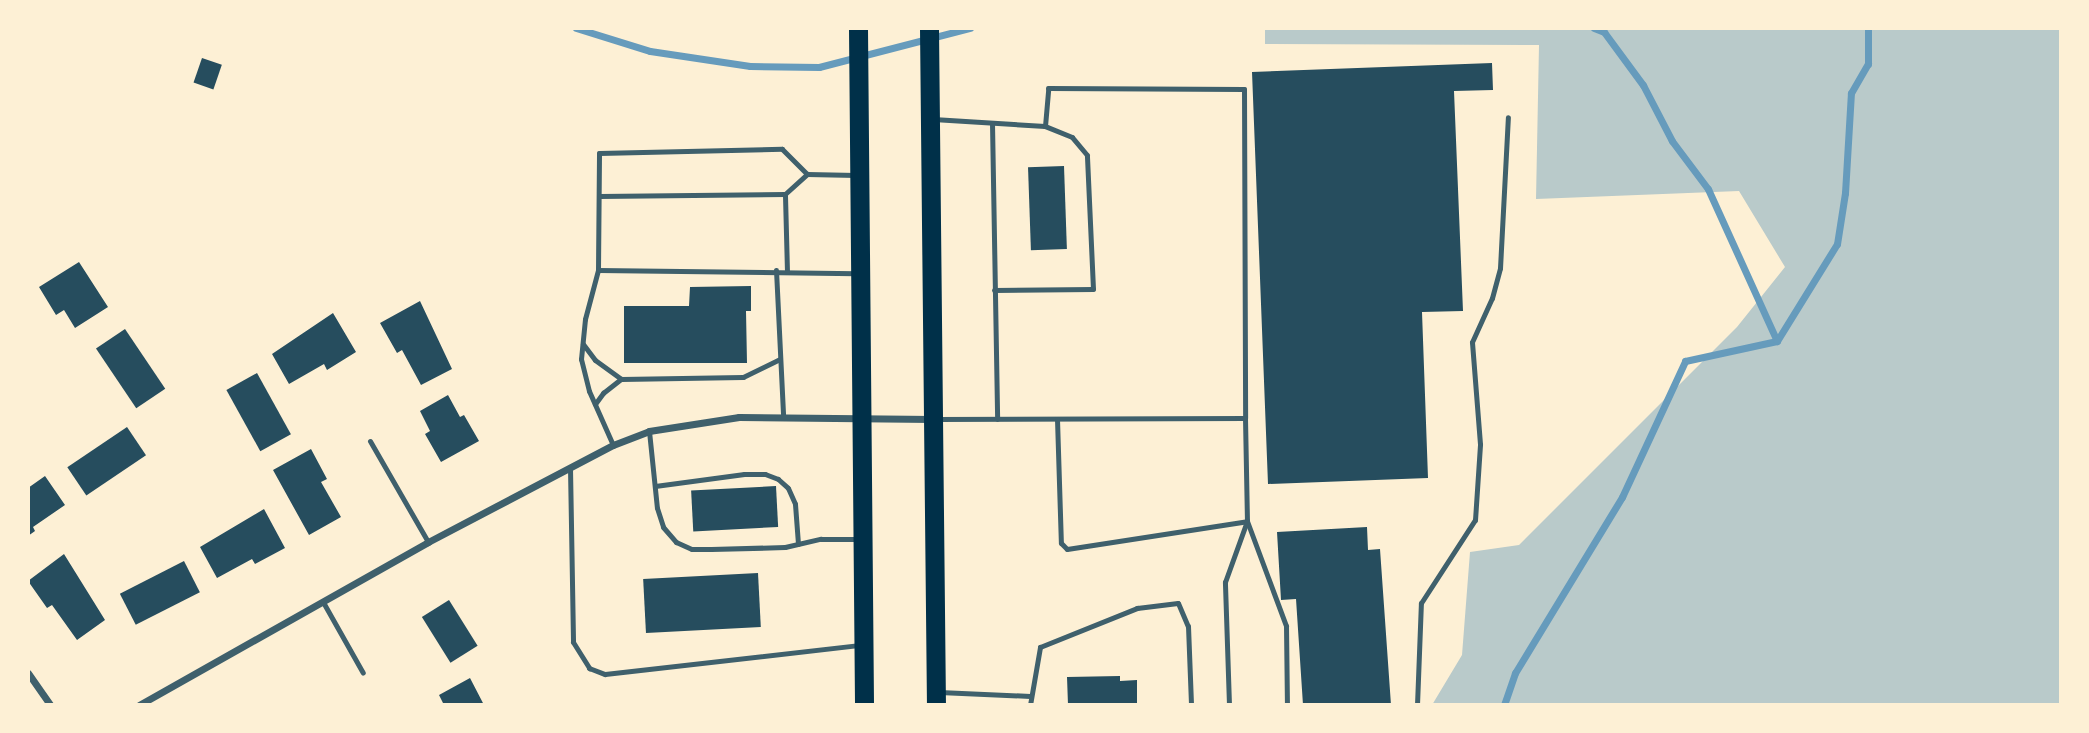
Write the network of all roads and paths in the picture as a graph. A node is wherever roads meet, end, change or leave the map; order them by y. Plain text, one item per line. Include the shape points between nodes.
1 (858, 28) edge
2 (929, 28) edge
3 (930, 115) junction
4 (1508, 117) dead end
5 (992, 123) junction
6 (1045, 126) junction
7 (807, 174) junction
8 (860, 176) junction
9 (785, 194) junction
10 (599, 196) junction
11 (598, 270) junction
12 (776, 270) junction
13 (787, 272) junction
14 (859, 273) junction
15 (995, 290) junction
16 (583, 344) junction
17 (780, 359) junction
18 (621, 379) junction
19 (595, 404) junction
20 (783, 415) junction
21 (859, 416) junction
22 (1245, 418) junction
23 (933, 419) junction
24 (996, 419) junction
25 (1057, 419) junction
26 (649, 431) junction
27 (370, 441) dead end
28 (613, 445) junction
29 (570, 468) junction
30 (655, 486) junction
31 (1247, 521) junction
32 (862, 538) junction
33 (428, 542) junction
34 (798, 544) junction
35 (323, 602) junction
36 (863, 645) junction
37 (28, 673) edge
38 (363, 673) dead end
39 (1030, 696) junction
40 (936, 698) edge
41 (50, 705) edge
42 (139, 705) edge
43 (864, 705) edge
44 (1030, 705) edge
45 (1191, 705) edge
46 (1229, 705) edge
47 (1287, 705) edge
48 (1417, 705) edge

1 - 8 highway
2 - 3 highway
3 - 5 lane
3 - 23 highway
4 - 48 lane via 1500,268 1472,342 1480,444 1475,520 1422,603
5 - 6 lane
5 - 15 lane
6 - 15 lane via 1072,138 1087,155 1093,290
6 - 22 lane via 1048,88 1244,89
7 - 8 lane
7 - 9 lane
7 - 10 lane via 782,149 599,153
8 - 14 highway
9 - 10 lane
9 - 13 lane
10 - 11 lane
11 - 12 lane
11 - 16 lane
12 - 13 lane
12 - 17 lane
13 - 14 lane
14 - 21 highway
15 - 24 lane
16 - 18 lane via 595,360
16 - 19 lane via 583,374
17 - 18 lane via 743,377
17 - 20 lane
18 - 19 lane
19 - 28 lane
20 - 21 street
20 - 26 street via 684,423
21 - 23 street
21 - 32 highway
22 - 25 lane
22 - 31 lane
23 - 24 lane
23 - 40 highway
24 - 25 lane
25 - 31 lane via 1061,543 1067,549
26 - 28 street
26 - 30 lane
27 - 33 lane
28 - 29 street
29 - 33 street
29 - 36 lane via 573,642 589,667 606,674
30 - 34 lane via 663,527 676,542 692,549
30 - 34 lane via 744,474 778,479 795,504
31 - 46 lane via 1226,582
31 - 47 lane via 1286,626
32 - 34 lane
32 - 36 highway
33 - 35 street
35 - 38 lane
35 - 42 street
36 - 43 highway
37 - 41 street
39 - 40 lane
39 - 44 lane
39 - 45 lane via 1040,647 1137,608 1178,603 1188,626

